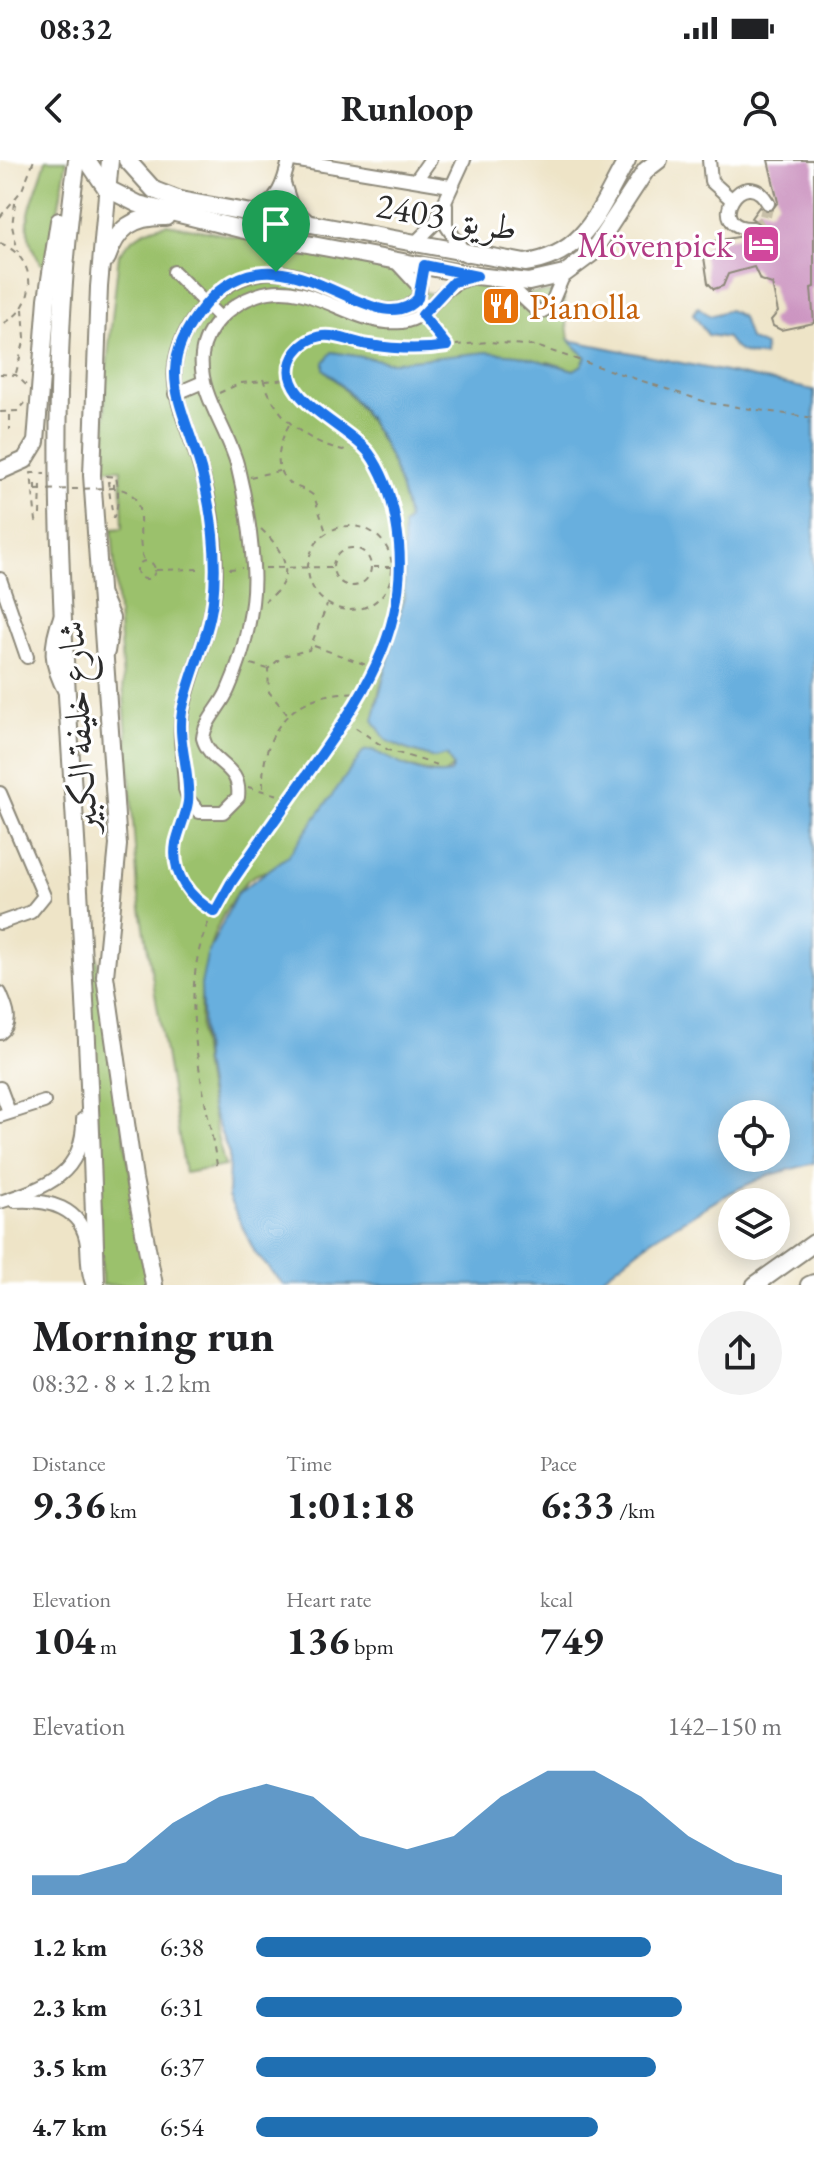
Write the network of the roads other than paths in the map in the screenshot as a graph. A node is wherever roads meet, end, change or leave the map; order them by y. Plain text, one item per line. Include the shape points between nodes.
1 (77, 160) edge
2 (87, 160) edge
3 (110, 160) edge
4 (127, 160) edge
5 (291, 160) edge
6 (430, 160) edge
7 (464, 160) edge
8 (627, 160) edge
9 (659, 160) edge
10 (716, 160) edge
11 (708, 166) edge
12 (416, 180) junction
13 (284, 183) junction
14 (74, 186) junction
15 (450, 186) junction
16 (106, 188) junction
17 (731, 199) junction
18 (768, 203) dead end
19 (255, 212) junction
20 (442, 216) junction
21 (193, 217) junction
22 (310, 223) junction
23 (753, 228) dead end
24 (420, 246) junction
25 (466, 255) junction
26 (394, 260) junction
27 (424, 265) junction
28 (174, 272) dead end
29 (564, 274) junction
30 (477, 276) junction
31 (503, 279) junction
32 (99, 287) junction
33 (420, 288) junction
34 (206, 303) junction
35 (220, 318) junction
36 (203, 382) junction
37 (175, 394) junction
38 (0, 471) edge
39 (0, 579) edge
40 (27, 657) dead end
41 (182, 726) junction
42 (204, 730) junction
43 (0, 793) edge
44 (0, 923) edge
45 (0, 993) edge
46 (0, 1033) edge
47 (91, 1085) junction
48 (0, 1088) edge
49 (44, 1102) dead end
50 (5, 1114) edge
51 (2, 1202) edge
52 (814, 1243) edge
53 (95, 1285) edge
54 (154, 1285) edge
55 (755, 1285) edge

1 - 14 main road, شارع خليفة الكبير
2 - 16 main road
3 - 16 main road, شارع خليفة الكبير
4 - 19 main road, طريق 2403 via 143,181 166,196
5 - 12 street
5 - 13 street
6 - 12 street
7 - 15 street
8 - 25 main road, طريق 2403 via 571,249 549,260 525,263
9 - 29 main road, طريق 2403 via 646,170 591,254
10 - 11 street
11 - 17 street via 714,186
12 - 15 street
13 - 19 street via 269,204
13 - 22 street via 291,205
14 - 38 main road via 53,248 36,442 25,460
14 - 47 main road, شارع خليفة الكبير via 63,259 58,473
15 - 20 street
16 - 21 main road via 138,204
16 - 32 main road, شارع خليفة الكبير
17 - 18 street via 741,190 753,189
17 - 23 street via 734,223
19 - 22 main road, طريق 2403
20 - 24 street
20 - 25 street
21 - 26 main road, طريق 2403
21 - 32 main road via 154,216 122,228 113,240
22 - 24 main road, طريق 2403
24 - 25 main road, طريق 2403
24 - 27 main road
26 - 27 main road, طريق 2403
26 - 33 street
27 - 30 main road, طريق 2403
27 - 33 street
28 - 34 street
29 - 31 main road, طريق 2403 via 529,282
29 - 31 street via 550,307 539,313
30 - 31 main road, طريق 2403
30 - 35 street via 453,282 414,319 386,322 293,290 254,296
32 - 54 main road, شارع خليفة الكبير via 92,475 118,845 106,992
33 - 34 street via 414,303 387,311 314,279 276,272 239,281
34 - 35 street
34 - 37 street via 177,348
35 - 36 street via 202,351
36 - 37 street
36 - 42 street via 240,480 253,568 239,660 227,693
37 - 41 street via 210,506 216,569 213,605
39 - 40 street
41 - 42 street
41 - 42 street via 189,800 199,812 223,812 233,805 239,788 230,768 206,750
43 - 44 street via 44,896 31,912
45 - 46 street via 8,1016
47 - 51 street via 84,1102 81,1146 72,1165 43,1186
47 - 53 main road, شارع خليفة الكبير
48 - 50 street
49 - 50 street
51 - 53 street via 40,1200 72,1215 85,1237
52 - 55 main road

